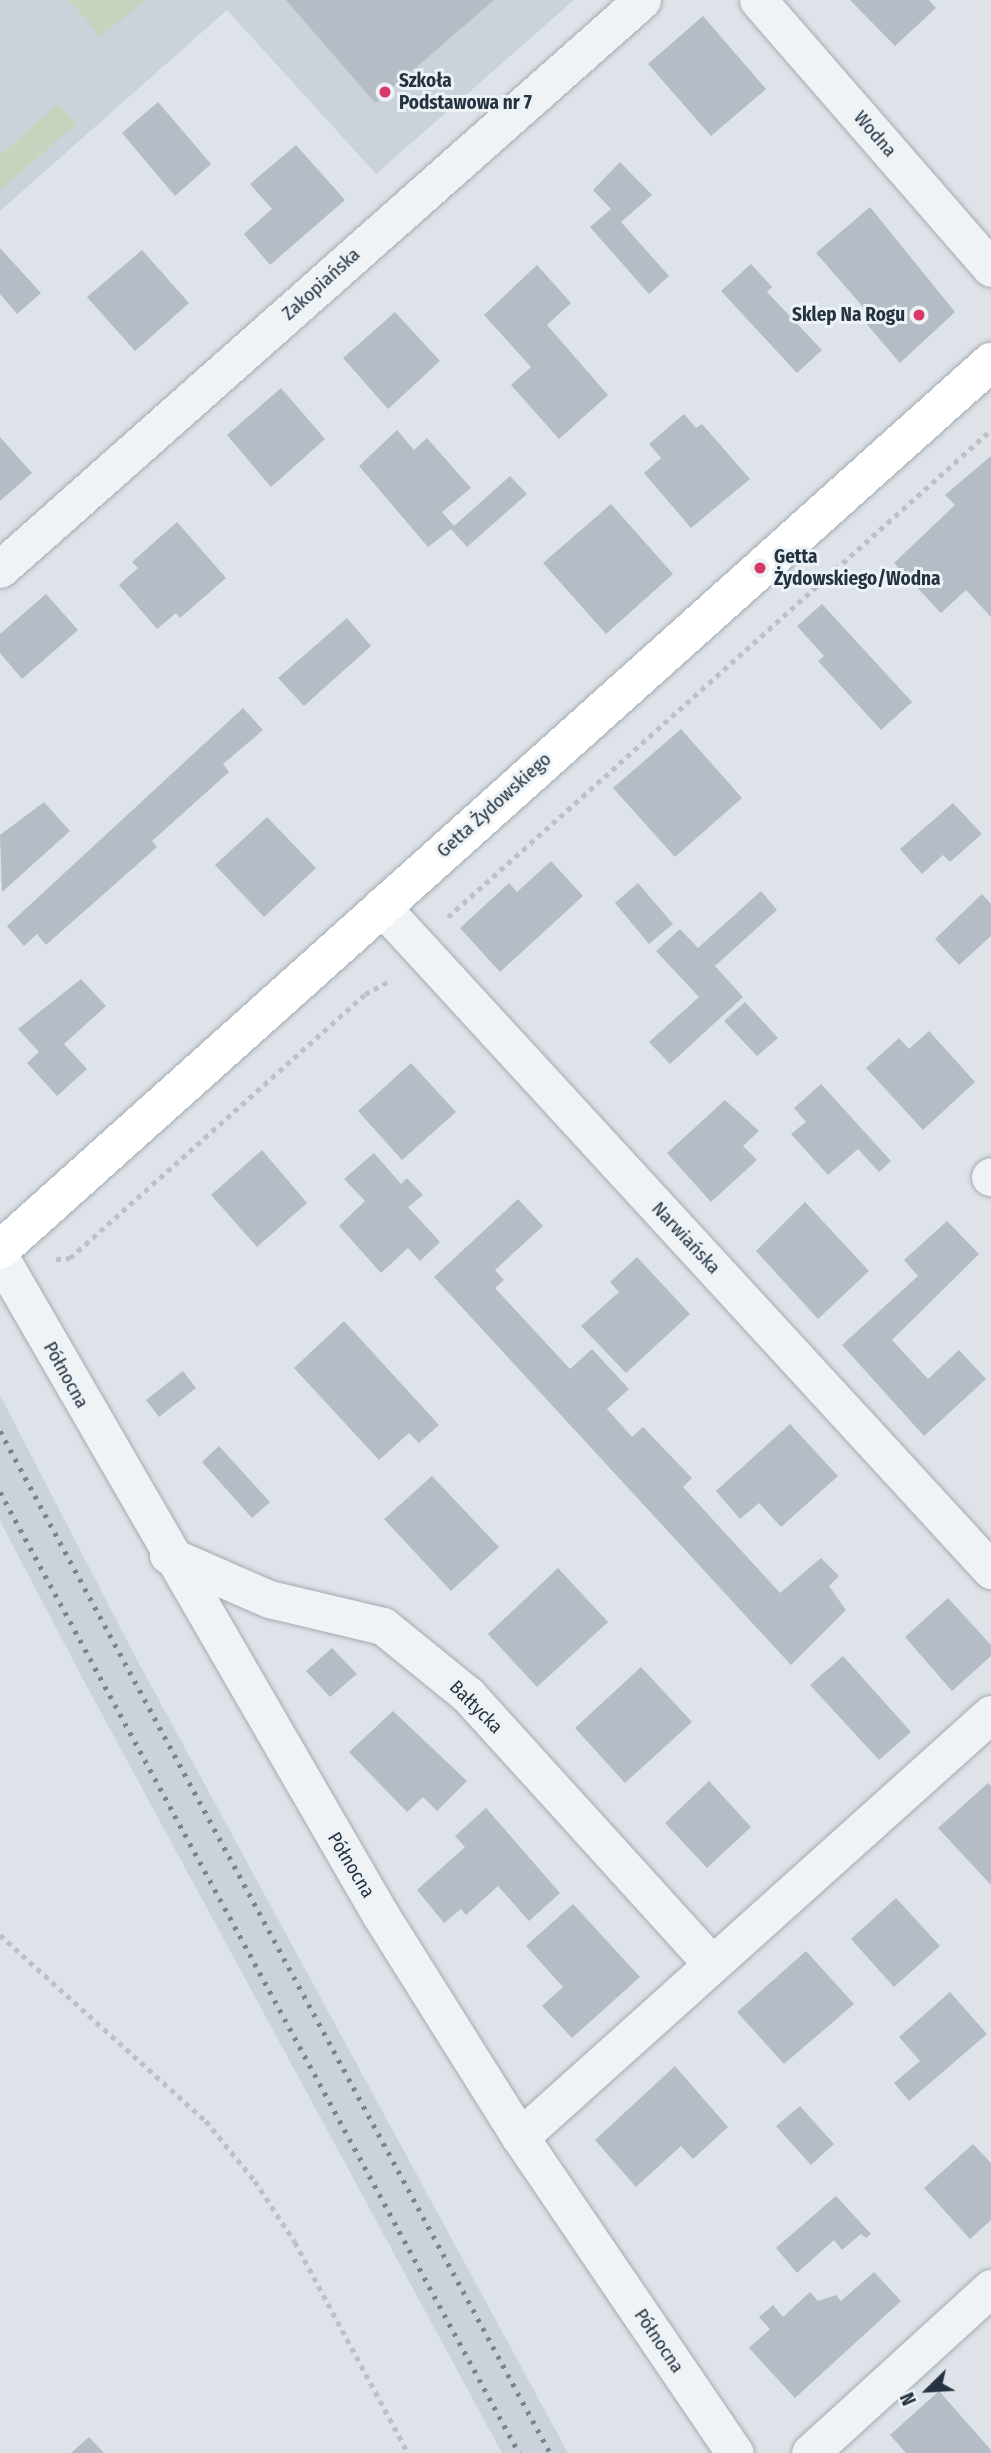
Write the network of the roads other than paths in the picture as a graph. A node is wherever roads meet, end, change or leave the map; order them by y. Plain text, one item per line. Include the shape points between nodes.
1 (642, 0) edge
2 (758, 0) edge
3 (991, 268) edge
4 (991, 362) edge
5 (0, 569) edge
6 (381, 906) junction
7 (0, 1250) edge
8 (0, 1257) edge
9 (169, 1555) junction
10 (991, 1570) edge
11 (991, 1714) edge
12 (712, 1964) junction
13 (520, 2137) junction
14 (991, 2288) edge
15 (735, 2453) edge
16 (810, 2453) edge

1 - 5 street, Zakopiańska
2 - 3 street, Wodna
4 - 6 street, Getta Żydowskiego
6 - 7 street, Getta Żydowskiego
6 - 10 street, Narwiańska
8 - 9 street, Północna
9 - 12 street, Bałtycka via 269,1599 383,1626 468,1695
9 - 13 street, Północna
11 - 12 street
12 - 13 street
13 - 15 street, Północna
14 - 16 street

